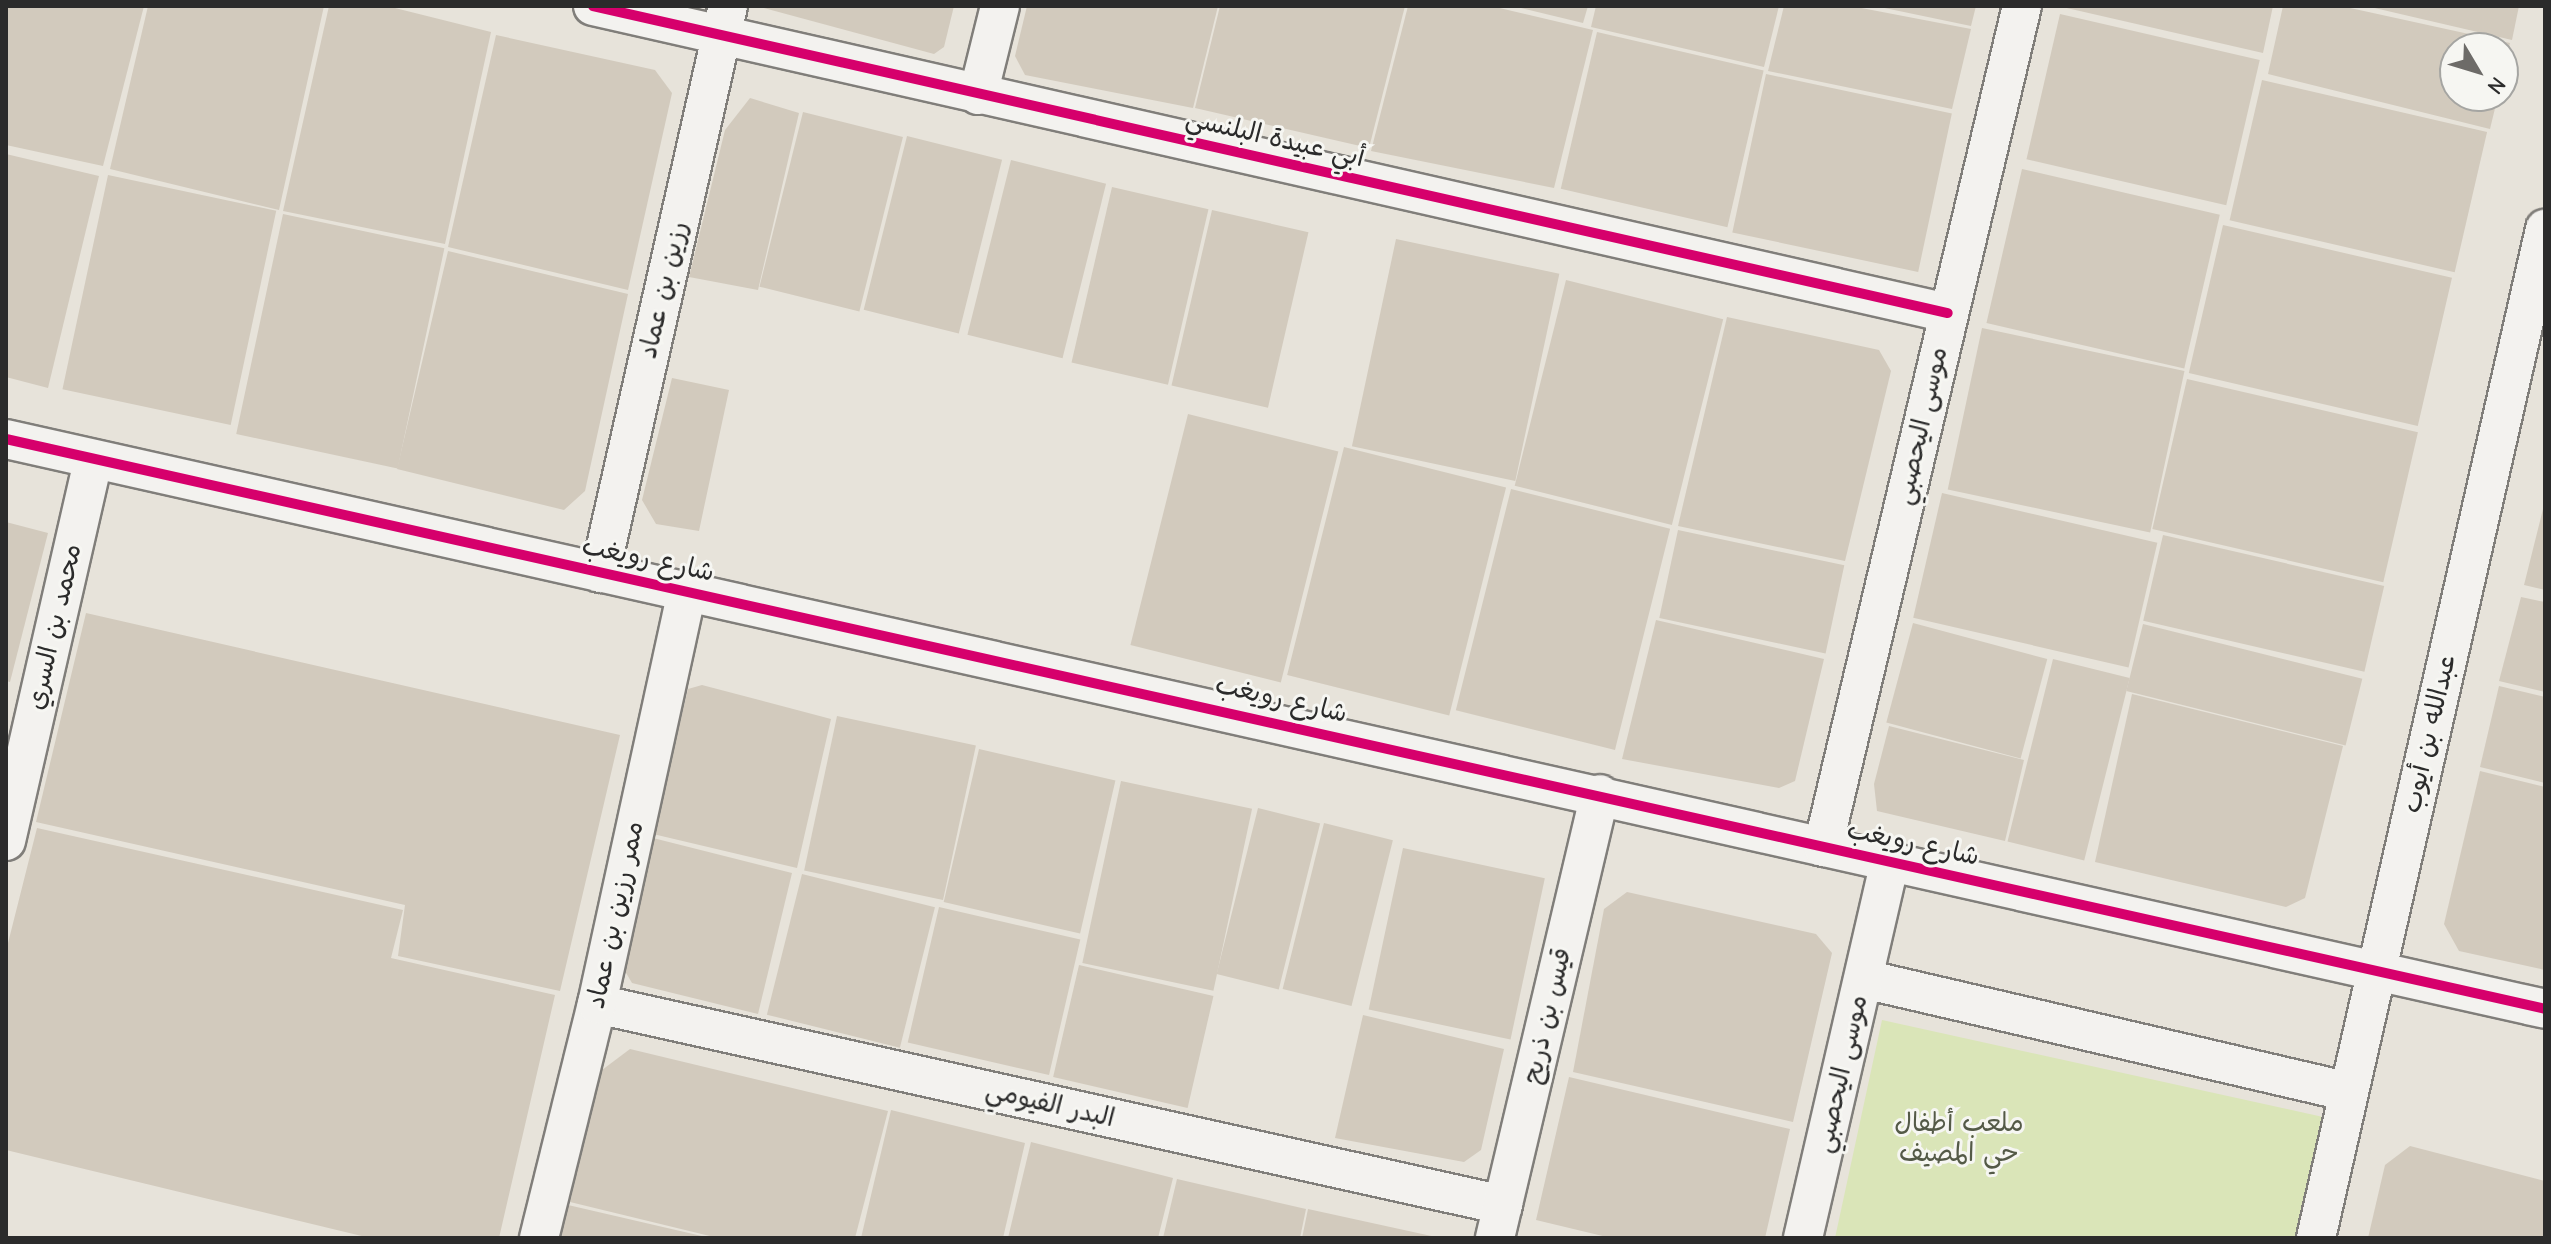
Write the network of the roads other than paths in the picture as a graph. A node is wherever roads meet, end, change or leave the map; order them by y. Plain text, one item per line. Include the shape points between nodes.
1 (593, 6) edge
2 (1000, 6) edge
3 (2022, 6) edge
4 (725, 22) edge
5 (978, 95) junction
6 (2545, 229) edge
7 (1948, 313) junction
8 (6, 439) edge
9 (93, 460) junction
10 (600, 573) junction
11 (687, 590) junction
12 (1600, 794) junction
13 (6, 841) edge
14 (1823, 847) junction
15 (1890, 862) junction
16 (2377, 969) junction
17 (1864, 979) junction
18 (597, 1004) junction
19 (2545, 1009) edge
20 (2348, 1092) junction
21 (1499, 1222) edge
22 (539, 1238) edge
23 (1803, 1238) edge
24 (2316, 1238) edge

1 - 4 street, أبي عبيدة البلنسي
2 - 5 street
3 - 7 street, موسى اليحصبي
4 - 5 street, أبي عبيدة البلنسي
4 - 10 street, رزين بن عماد
5 - 7 street, أبي عبيدة البلنسي
6 - 16 street, عبدالله بن أيوب
7 - 14 street, موسى اليحصبي
8 - 9 street, شارع رويغب
9 - 10 street, شارع رويغب
9 - 13 street, محمد بن السري
10 - 11 street, شارع رويغب
11 - 12 street, شارع رويغب
11 - 18 street, ممر رزين بن عماد
12 - 14 street, شارع رويغب
12 - 21 street, قيس بن ذريح
14 - 15 street, شارع رويغب
15 - 16 street, شارع رويغب
15 - 17 street, موسى اليحصبي
16 - 19 street, شارع رويغب
16 - 20 street, عبدالله بن أيوب
17 - 20 street
17 - 23 street, موسى اليحصبي
18 - 21 street, البدر الفيومي
18 - 22 street, ممر رزين بن عماد
20 - 24 street, عبدالله بن أيوب

